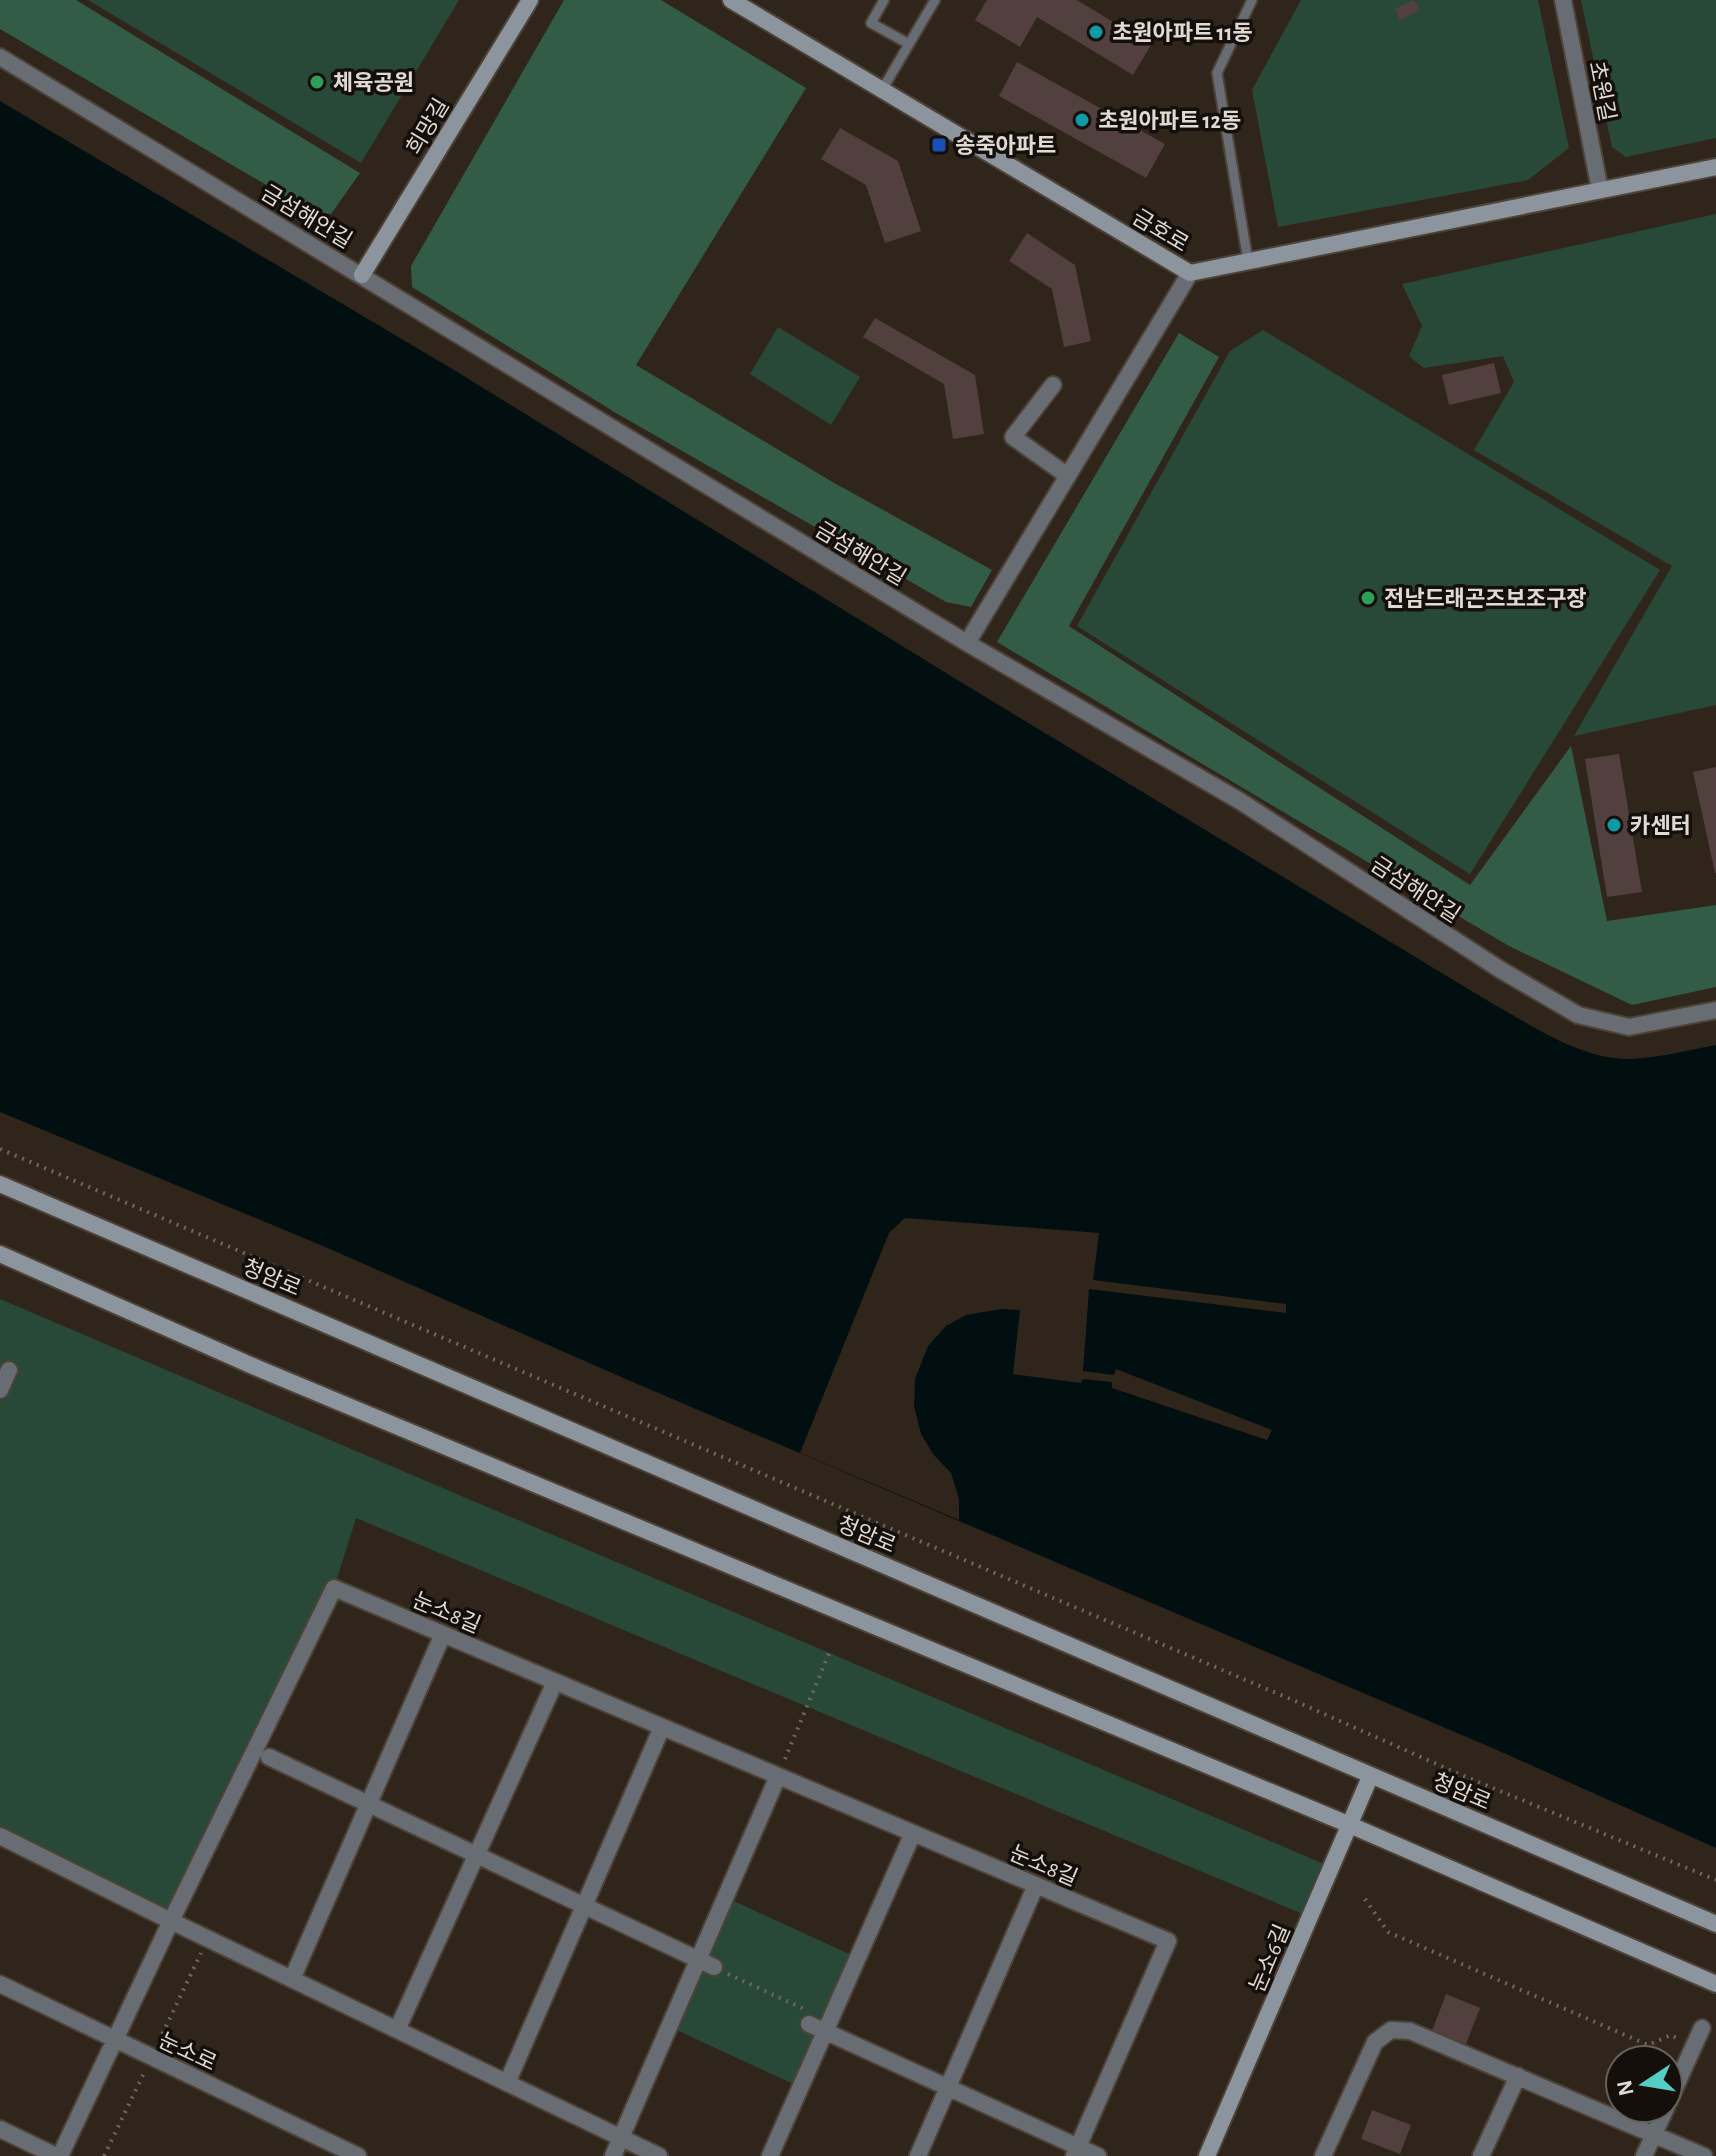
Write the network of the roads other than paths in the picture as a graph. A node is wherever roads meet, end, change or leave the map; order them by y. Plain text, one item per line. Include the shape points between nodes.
1 (530, 0) edge
2 (731, 0) edge
3 (884, 0) edge
4 (935, 0) edge
5 (1252, 0) edge
6 (1563, 0) edge
7 (909, 44) junction
8 (0, 57) edge
9 (882, 90) junction
10 (1716, 167) edge
11 (1600, 190) junction
12 (1248, 261) junction
13 (1190, 273) junction
14 (362, 275) junction
15 (1053, 385) dead end
16 (1068, 476) junction
17 (967, 643) junction
18 (1716, 1010) edge
19 (0, 1184) edge
20 (0, 1254) edge
21 (9, 1370) dead end
22 (0, 1390) edge
23 (443, 1634) junction
24 (555, 1682) junction
25 (662, 1727) junction
26 (269, 1757) dead end
27 (778, 1776) junction
28 (1370, 1777) junction
29 (369, 1804) junction
30 (1350, 1825) junction
31 (913, 1833) junction
32 (0, 1836) edge
33 (476, 1855) junction
34 (1036, 1885) junction
35 (584, 1906) junction
36 (171, 1921) junction
37 (1716, 1924) edge
38 (706, 1963) junction
39 (292, 1979) junction
40 (0, 1984) edge
41 (1716, 1984) edge
42 (809, 2024) road end
43 (1702, 2028) dead end
44 (397, 2030) junction
45 (826, 2031) junction
46 (115, 2040) junction
47 (1684, 2068) edge
48 (1518, 2076) junction
49 (507, 2083) junction
50 (948, 2087) junction
51 (1659, 2124) edge
52 (0, 2129) edge
53 (1654, 2135) junction
54 (621, 2138) junction
55 (1076, 2151) edge
56 (58, 2156) edge
57 (358, 2156) edge
58 (613, 2156) edge
59 (659, 2156) edge
60 (770, 2156) edge
61 (918, 2156) edge
62 (1098, 2156) edge
63 (1207, 2156) edge
64 (1323, 2156) edge
65 (1481, 2156) edge
66 (1644, 2156) edge
67 (1704, 2156) edge

1 - 14 main road, 희망길
2 - 9 main road, 금호로
3 - 7 lane via 871,23
4 - 7 lane
5 - 12 lane via 1217,73
6 - 11 street, 초원길
7 - 9 lane
8 - 14 street, 금섬해안길
9 - 13 main road, 금호로
10 - 11 main road, 금호로
11 - 12 main road, 금호로
12 - 13 main road, 금호로
13 - 16 street
14 - 17 street, 금섬해안길
15 - 16 street via 1013,437
16 - 17 street
17 - 18 street, 금섬해안길 via 1240,801 1578,1015 1629,1027
19 - 28 main road, 청암로
20 - 30 main road via 255,1367
21 - 22 street
23 - 24 street, 눈소8길
23 - 29 street
23 - 36 street, 눈소8길 via 334,1588
24 - 25 street, 눈소8길
24 - 33 street
25 - 27 street, 눈소8길
25 - 35 street
26 - 29 street
27 - 31 street, 눈소8길
27 - 38 street
28 - 30 main road, 눈소6길
28 - 37 main road, 청암로
29 - 33 street
29 - 39 street
30 - 41 main road
30 - 63 main road, 눈소6길
31 - 34 street, 눈소8길
31 - 45 street
32 - 36 street
33 - 35 street
33 - 44 street
34 - 50 street
34 - 55 street, 눈소8길 via 1168,1941
35 - 38 street
35 - 49 street
36 - 39 street
36 - 46 street
38 - 54 street
39 - 44 street
40 - 46 street, 눈소로
42 - 45 street
43 - 47 street
44 - 49 street
45 - 50 street
45 - 60 street
46 - 56 street
46 - 57 street, 눈소로
48 - 53 street
48 - 64 street via 1410,2031 1391,2030 1375,2042
48 - 65 street
49 - 54 street
50 - 55 street
50 - 61 street
51 - 53 street
52 - 56 street
53 - 66 street
53 - 67 street
54 - 58 street
54 - 59 street
55 - 62 street

